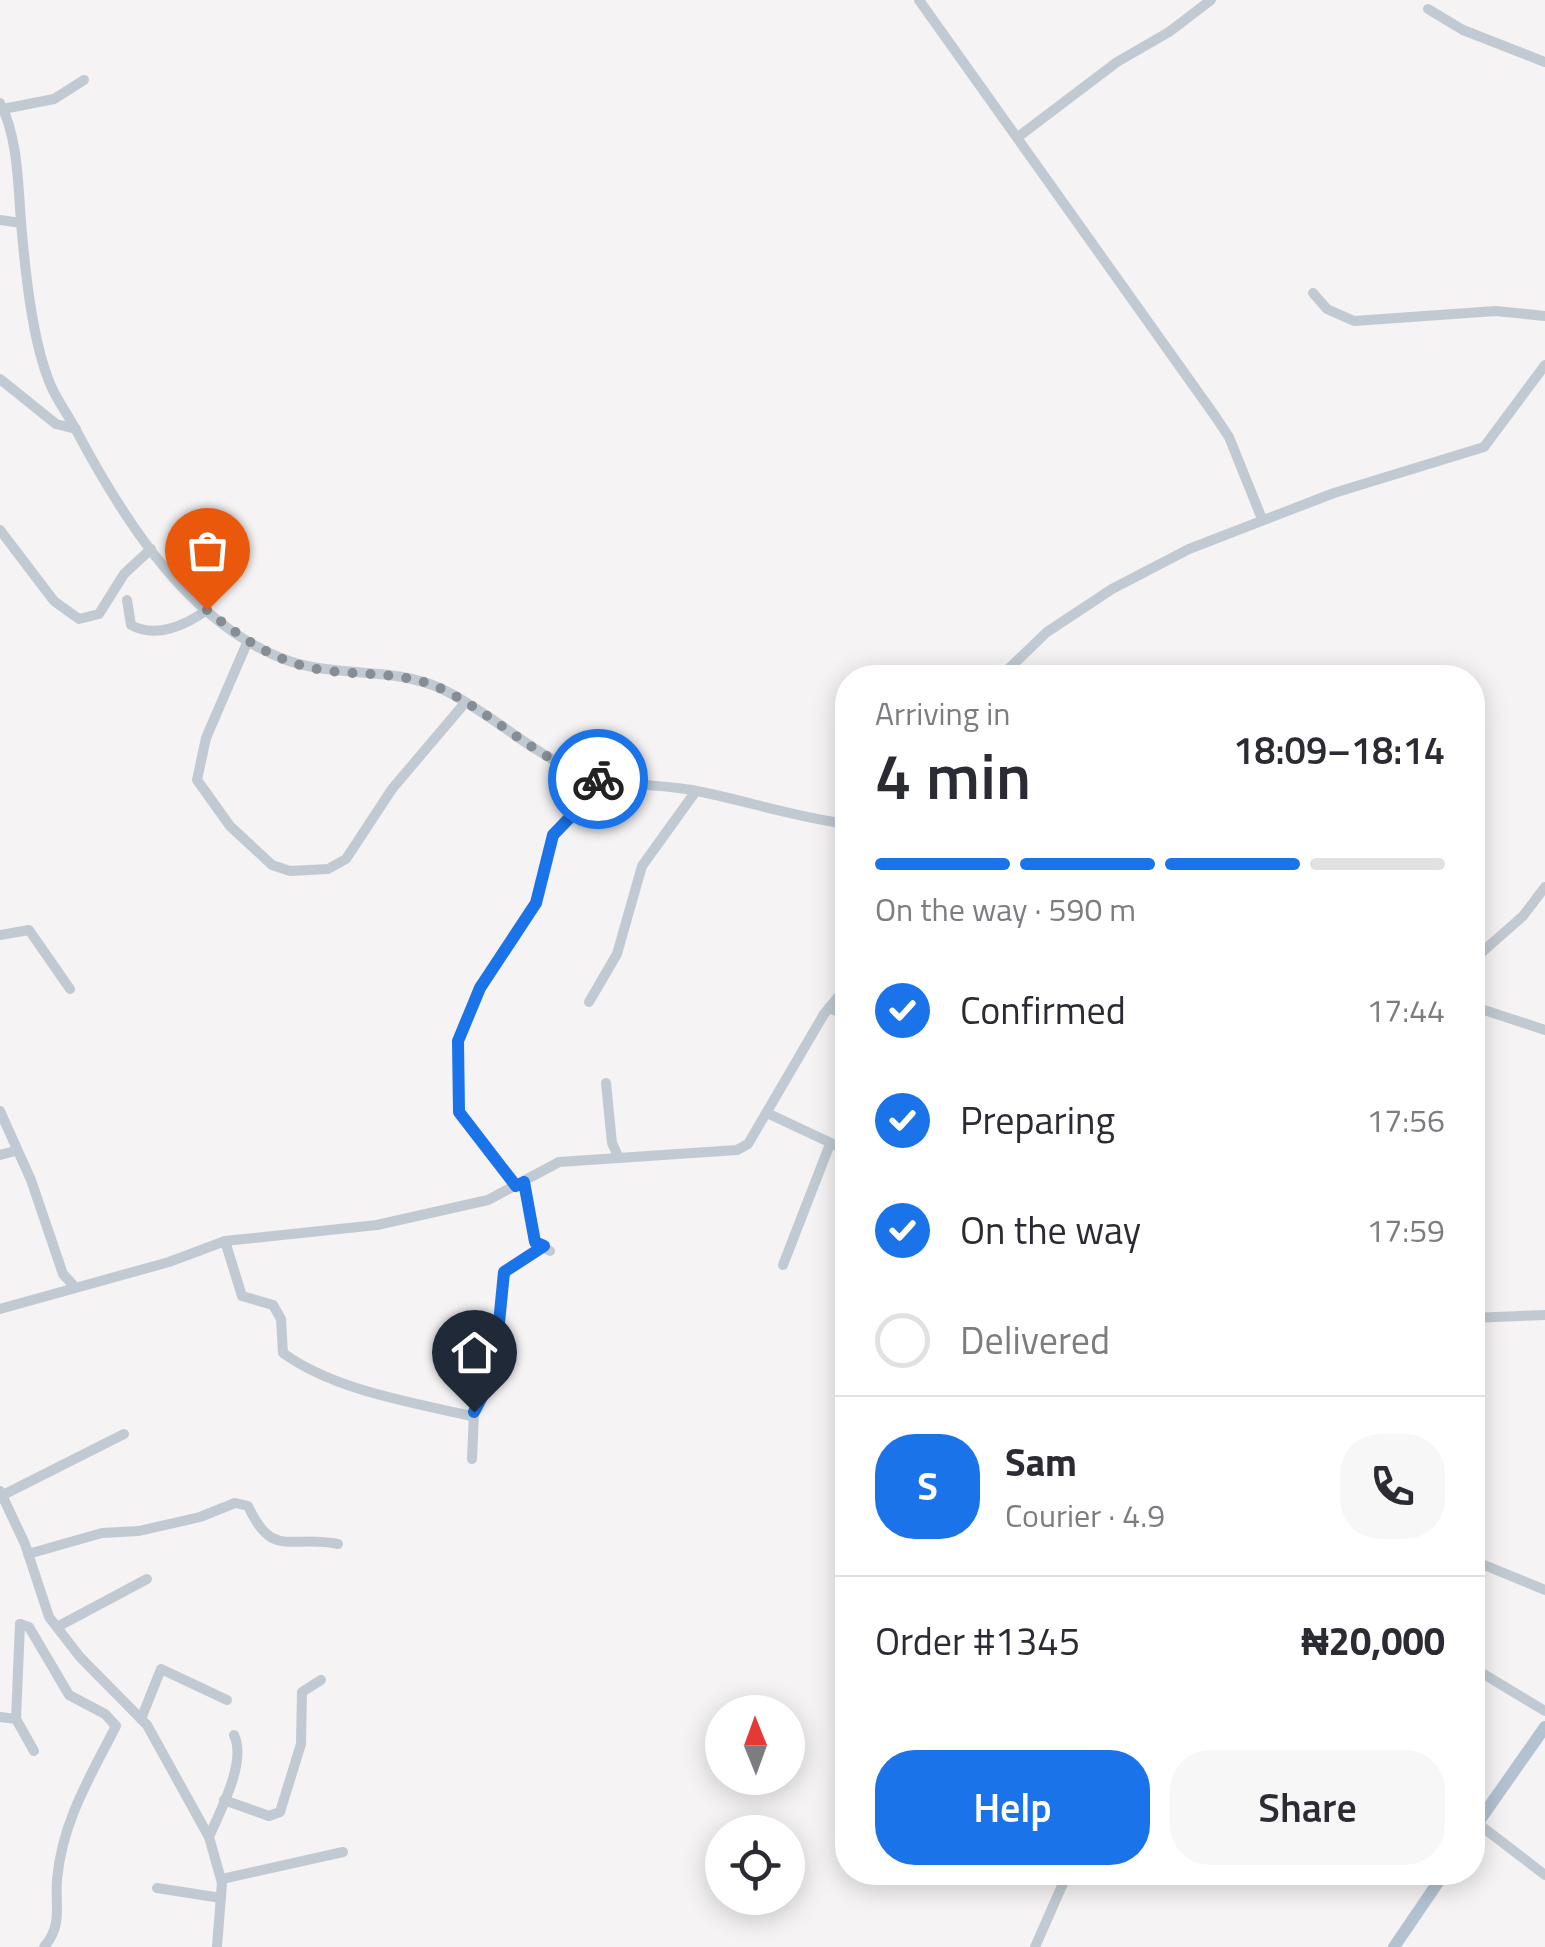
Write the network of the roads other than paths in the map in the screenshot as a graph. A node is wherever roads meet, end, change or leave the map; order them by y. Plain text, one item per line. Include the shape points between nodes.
1 (918, 0) edge
2 (1211, 0) edge
3 (1428, 9) dead end
4 (1545, 62) edge
5 (84, 80) dead end
6 (2, 106) edge
7 (1018, 137) junction
8 (0, 220) edge
9 (21, 223) junction
10 (1313, 293) dead end
11 (1545, 316) edge
12 (1545, 365) edge
13 (0, 380) edge
14 (76, 429) junction
15 (1262, 519) junction
16 (0, 530) edge
17 (151, 549) junction
18 (127, 600) dead end
19 (207, 610) junction
20 (247, 643) junction
21 (1011, 665) edge
22 (464, 704) junction
23 (614, 783) junction
24 (696, 791) junction
25 (835, 822) edge
26 (1543, 894) edge
27 (0, 935) edge
28 (1485, 950) edge
29 (70, 989) dead end
30 (835, 1000) edge
31 (589, 1002) dead end
32 (829, 1008) junction
33 (1485, 1010) edge
34 (835, 1011) edge
35 (1545, 1030) edge
36 (606, 1083) dead end
37 (0, 1110) edge
38 (767, 1114) junction
39 (830, 1144) junction
40 (835, 1146) edge
41 (15, 1150) junction
42 (0, 1155) edge
43 (619, 1158) junction
44 (520, 1184) junction
45 (224, 1242) junction
46 (783, 1265) dead end
47 (63, 1274) junction
48 (74, 1286) junction
49 (51, 1293) junction
50 (0, 1308) edge
51 (1545, 1314) edge
52 (1485, 1317) edge
53 (474, 1412) junction
54 (124, 1434) dead end
55 (472, 1459) dead end
56 (1, 1493) edge
57 (13, 1516) junction
58 (0, 1519) edge
59 (338, 1544) dead end
60 (28, 1554) junction
61 (1485, 1565) edge
62 (147, 1579) dead end
63 (1545, 1590) edge
64 (57, 1627) junction
65 (1485, 1675) edge
66 (321, 1680) dead end
67 (227, 1700) dead end
68 (1545, 1711) edge
69 (0, 1716) edge
70 (16, 1718) junction
71 (140, 1719) junction
72 (1545, 1727) edge
73 (234, 1735) dead end
74 (34, 1752) dead end
75 (224, 1800) junction
76 (1485, 1810) edge
77 (1485, 1831) edge
78 (209, 1837) junction
79 (343, 1852) dead end
80 (1545, 1875) edge
81 (222, 1879) junction
82 (1062, 1885) edge
83 (1436, 1885) edge
84 (157, 1888) dead end
85 (221, 1898) junction
86 (44, 1947) edge
87 (217, 1947) edge
88 (1035, 1947) edge
89 (1394, 1947) edge

1 - 7 street
2 - 7 street
3 - 4 street
5 - 6 street via 54,99
6 - 9 street
7 - 15 street via 1229,436
8 - 9 street
9 - 14 street via 46,372
10 - 11 street via 1327,309 1354,321 1496,310
12 - 15 street via 1484,447
13 - 14 street via 56,424
14 - 17 street
15 - 21 street via 1112,590
16 - 17 street via 54,601 79,618 99,614 124,574
17 - 19 street
18 - 19 street via 132,625 142,630 176,627
19 - 20 street
20 - 22 street via 319,669 414,680
20 - 22 street via 206,738 197,780 243,841 280,868 328,870 346,860 392,789
22 - 23 street via 574,770
23 - 24 street
23 - 44 street via 553,835 536,903 480,988 458,1041 459,1112
24 - 25 street
24 - 31 street via 642,866 618,954
26 - 28 street
27 - 29 street via 29,930
30 - 32 street
32 - 34 street
32 - 38 street
33 - 35 street
36 - 43 street
37 - 41 street
38 - 39 street
38 - 43 street via 737,1150
39 - 40 street
39 - 46 street
41 - 42 street
41 - 47 street
43 - 44 street via 559,1162
44 - 45 street via 488,1200 377,1224
44 - 53 street via 535,1242 546,1249 504,1272 494,1374
45 - 48 street
45 - 53 street via 242,1296 273,1305 283,1353 298,1364 414,1403
47 - 48 street
47 - 49 street
48 - 49 street
49 - 50 street
51 - 52 street
53 - 55 street
54 - 56 street
56 - 57 street
57 - 58 street
57 - 60 street
59 - 60 street via 270,1539 248,1506 236,1502
60 - 64 street
61 - 63 street
62 - 64 street
64 - 71 street
65 - 68 street
66 - 75 street via 302,1692 300,1744 280,1812 269,1816
67 - 71 street via 160,1669
69 - 70 street
70 - 74 street
70 - 86 street via 21,1622 69,1695 116,1726 68,1822 57,1926
71 - 78 street
72 - 76 main road
73 - 75 street via 238,1744
75 - 78 street
77 - 80 street
78 - 81 street
79 - 81 street
81 - 85 street
82 - 88 street
83 - 89 main road
84 - 85 street
85 - 87 street

